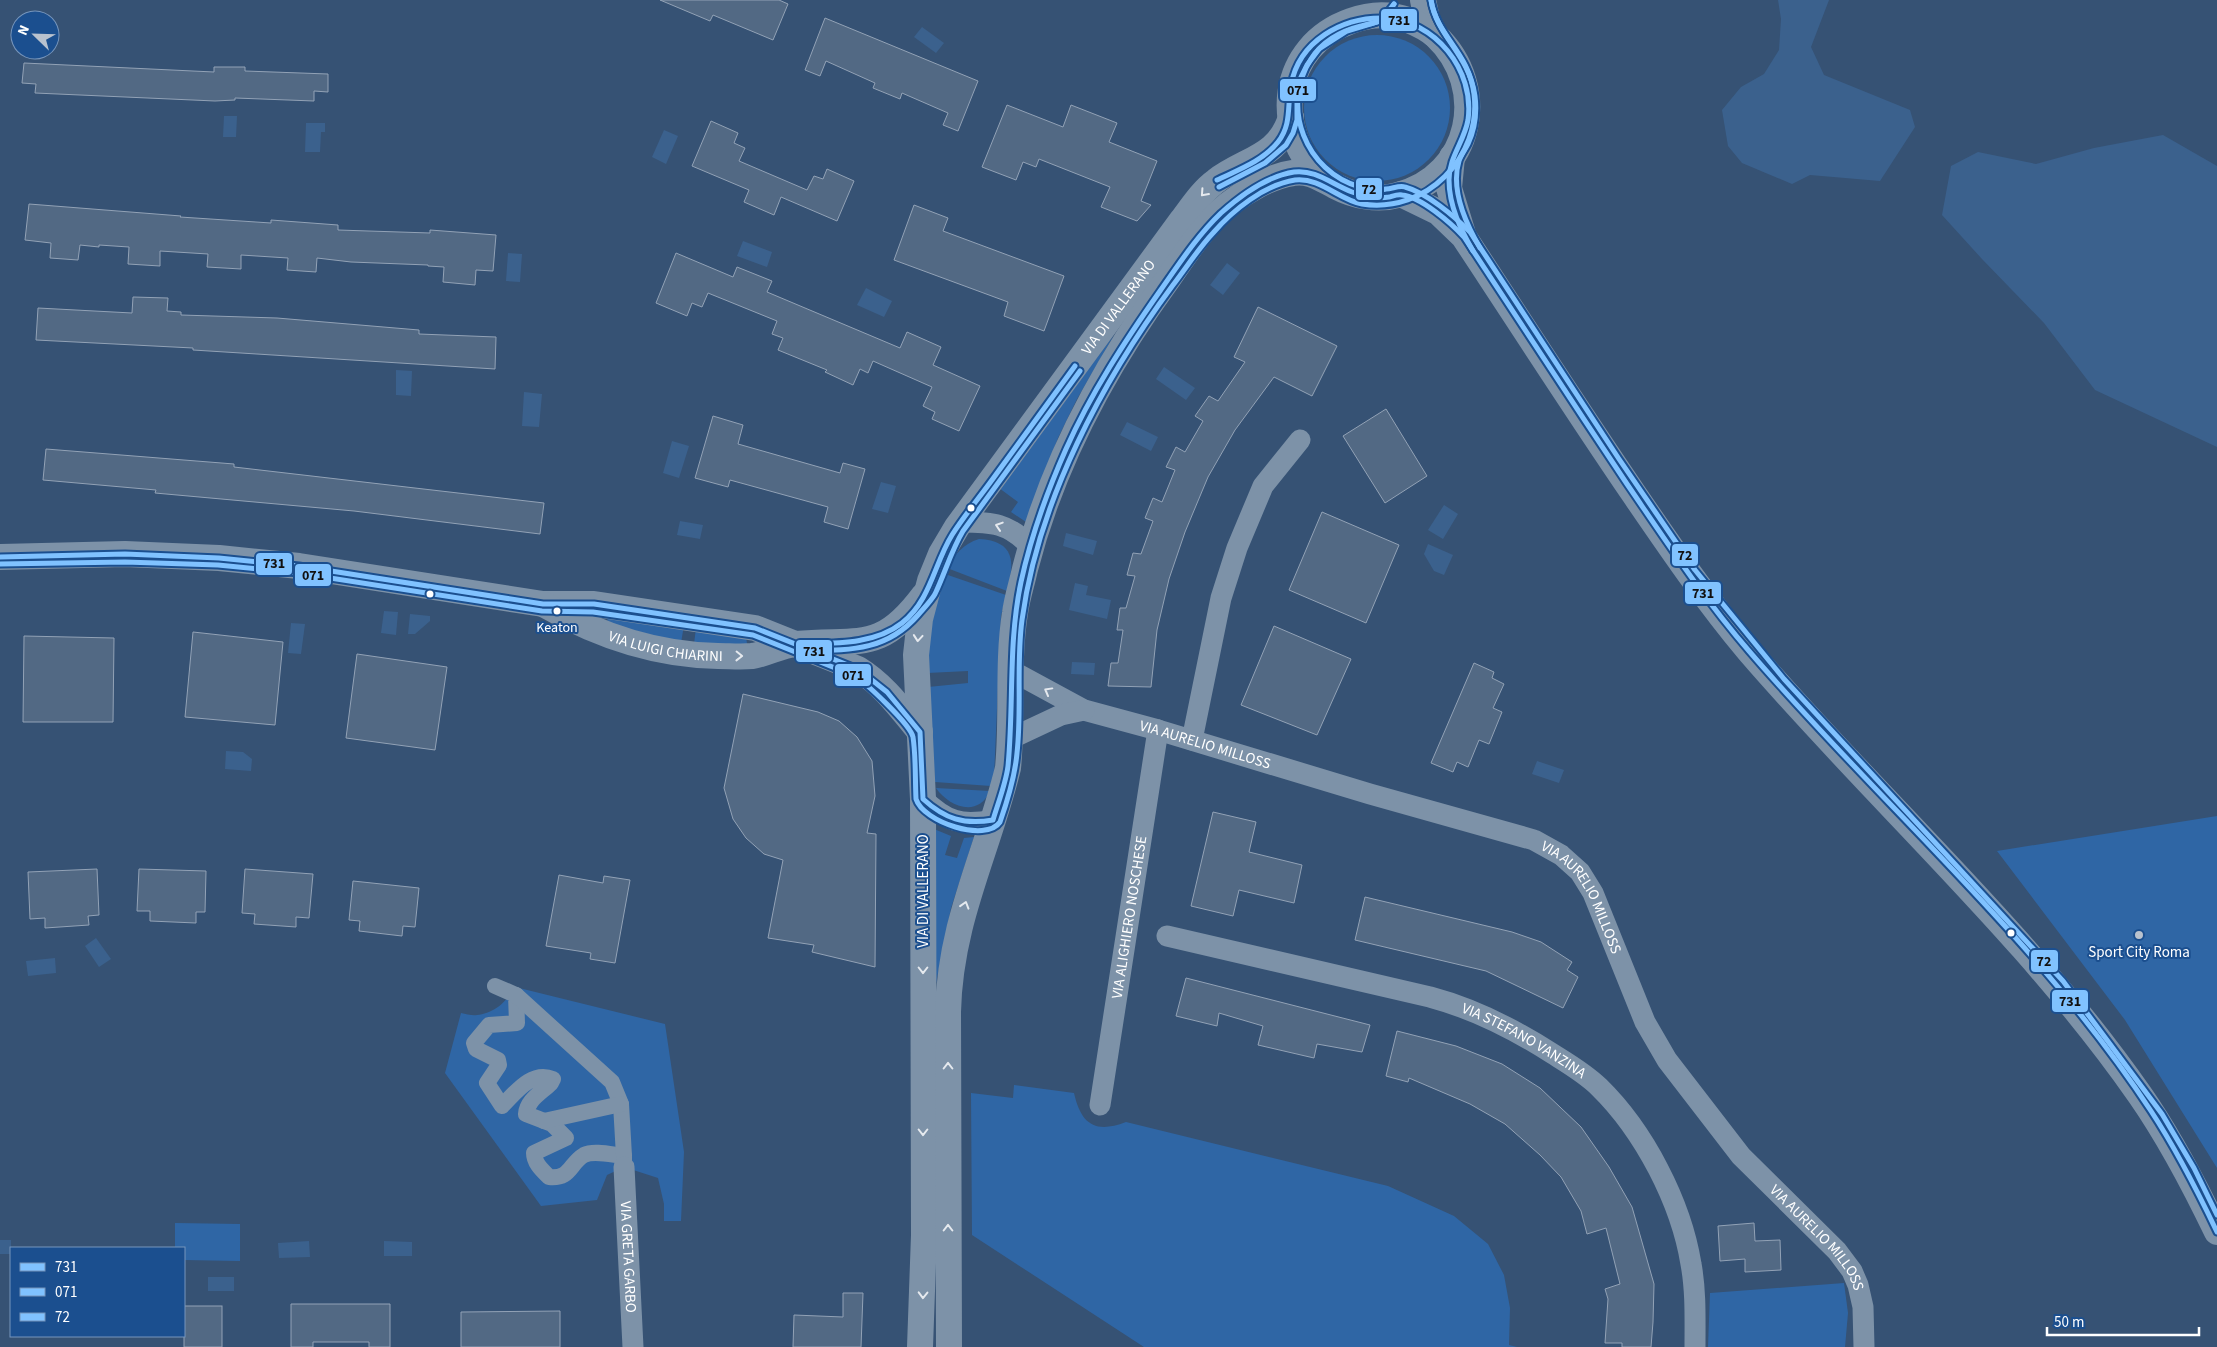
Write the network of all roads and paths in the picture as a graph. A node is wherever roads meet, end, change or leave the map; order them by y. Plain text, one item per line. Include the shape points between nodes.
1 (1423, 0) edge
2 (1382, 8) edge
3 (1435, 35) junction
4 (1290, 117) junction
5 (1452, 157) junction
6 (1322, 179) junction
7 (1401, 194) junction
8 (1464, 236) junction
9 (1300, 440) dead end
10 (961, 522) junction
11 (1031, 547) junction
12 (0, 557) edge
13 (927, 591) junction
14 (543, 604) junction
15 (794, 644) junction
16 (1012, 671) junction
17 (1084, 710) junction
18 (1158, 730) junction
19 (920, 732) junction
20 (1010, 738) junction
21 (1192, 740) junction
22 (924, 798) junction
23 (993, 820) junction
24 (1167, 936) dead end
25 (495, 986) dead end
26 (516, 995) junction
27 (621, 1104) junction
28 (1100, 1105) dead end
29 (544, 1121) junction
30 (624, 1161) junction
31 (2217, 1232) edge
32 (633, 1347) edge
33 (920, 1347) edge
34 (949, 1347) edge
35 (1695, 1347) edge
36 (1864, 1347) edge

1 - 3 street, VIA DI VALLERANO
2 - 3 street, VIA DI VALLERANO
2 - 4 street, VIA DI VALLERANO via 1338,26 1309,49 1293,79
3 - 5 street, VIA DI VALLERANO via 1456,61 1468,100 1466,130
4 - 6 street, VIA DI VALLERANO via 1302,153
4 -> 10 street, VIA DI VALLERANO via 1280,139 1268,152 1216,180 1194,204
5 - 7 street, VIA DI VALLERANO via 1430,181
5 - 8 street via 1449,188
6 - 7 street, VIA DI VALLERANO via 1368,197
6 - 11 street, VIA DI VALLERANO via 1296,172 1261,185 1231,203 1190,247 1129,335 1092,398 1052,484
7 - 8 street via 1438,212
8 - 31 street via 1689,574 1778,684 2056,985 2156,1118
9 - 21 street via 1263,486 1237,548 1221,598
11 -> 10 street via 1003,526
10 - 13 street, VIA DI VALLERANO via 942,554
11 - 16 street, VIA DI VALLERANO via 1015,610
12 - 14 street, VIA LUIGI CHIARINI via 125,554 250,560
13 - 15 street, VIA LUIGI CHIARINI via 901,623 882,636 859,641
13 -> 19 street, VIA DI VALLERANO via 917,644
14 - 15 street, VIA LUIGI CHIARINI via 594,604 755,628
14 -> 15 street, VIA LUIGI CHIARINI via 610,637 643,647 690,655 752,656
15 - 19 street, VIA LUIGI CHIARINI via 869,676 887,692
17 -> 16 street, VIA AURELIO MILLOSS
16 - 20 street, VIA DI VALLERANO
17 - 18 street, VIA AURELIO MILLOSS
17 - 20 street, VIA AURELIO MILLOSS via 1062,714
18 - 21 street, VIA AURELIO MILLOSS
18 - 28 street, VIA ALIGHIERO NOSCHESE
19 - 22 street, VIA DI VALLERANO
20 - 23 street, VIA DI VALLERANO via 1008,768
21 - 36 street, VIA AURELIO MILLOSS via 1534,840 1554,849 1570,862 1592,893 1648,1027 1667,1060 1741,1156 1837,1251 1852,1272 1863,1307
22 - 23 street via 942,815 955,821
22 -> 33 street, VIA DI VALLERANO via 924,1235
34 -> 23 street, VIA DI VALLERANO via 948,987 964,908
24 - 35 street, VIA STEFANO VANZINA via 1430,997 1464,1008 1517,1032 1591,1080 1612,1101 1641,1140 1672,1199 1691,1262
25 - 26 street
26 - 27 street via 612,1082
26 - 29 street via 517,1023 489,1025 474,1042 476,1049 498,1060 499,1065 487,1083 502,1106 535,1077 553,1079 526,1108 526,1114
27 - 29 street
27 - 30 street
29 - 30 street via 566,1138 534,1153 534,1158 549,1177 558,1178 566,1174 583,1156 591,1153
30 - 32 street, VIA GRETA GARBO

